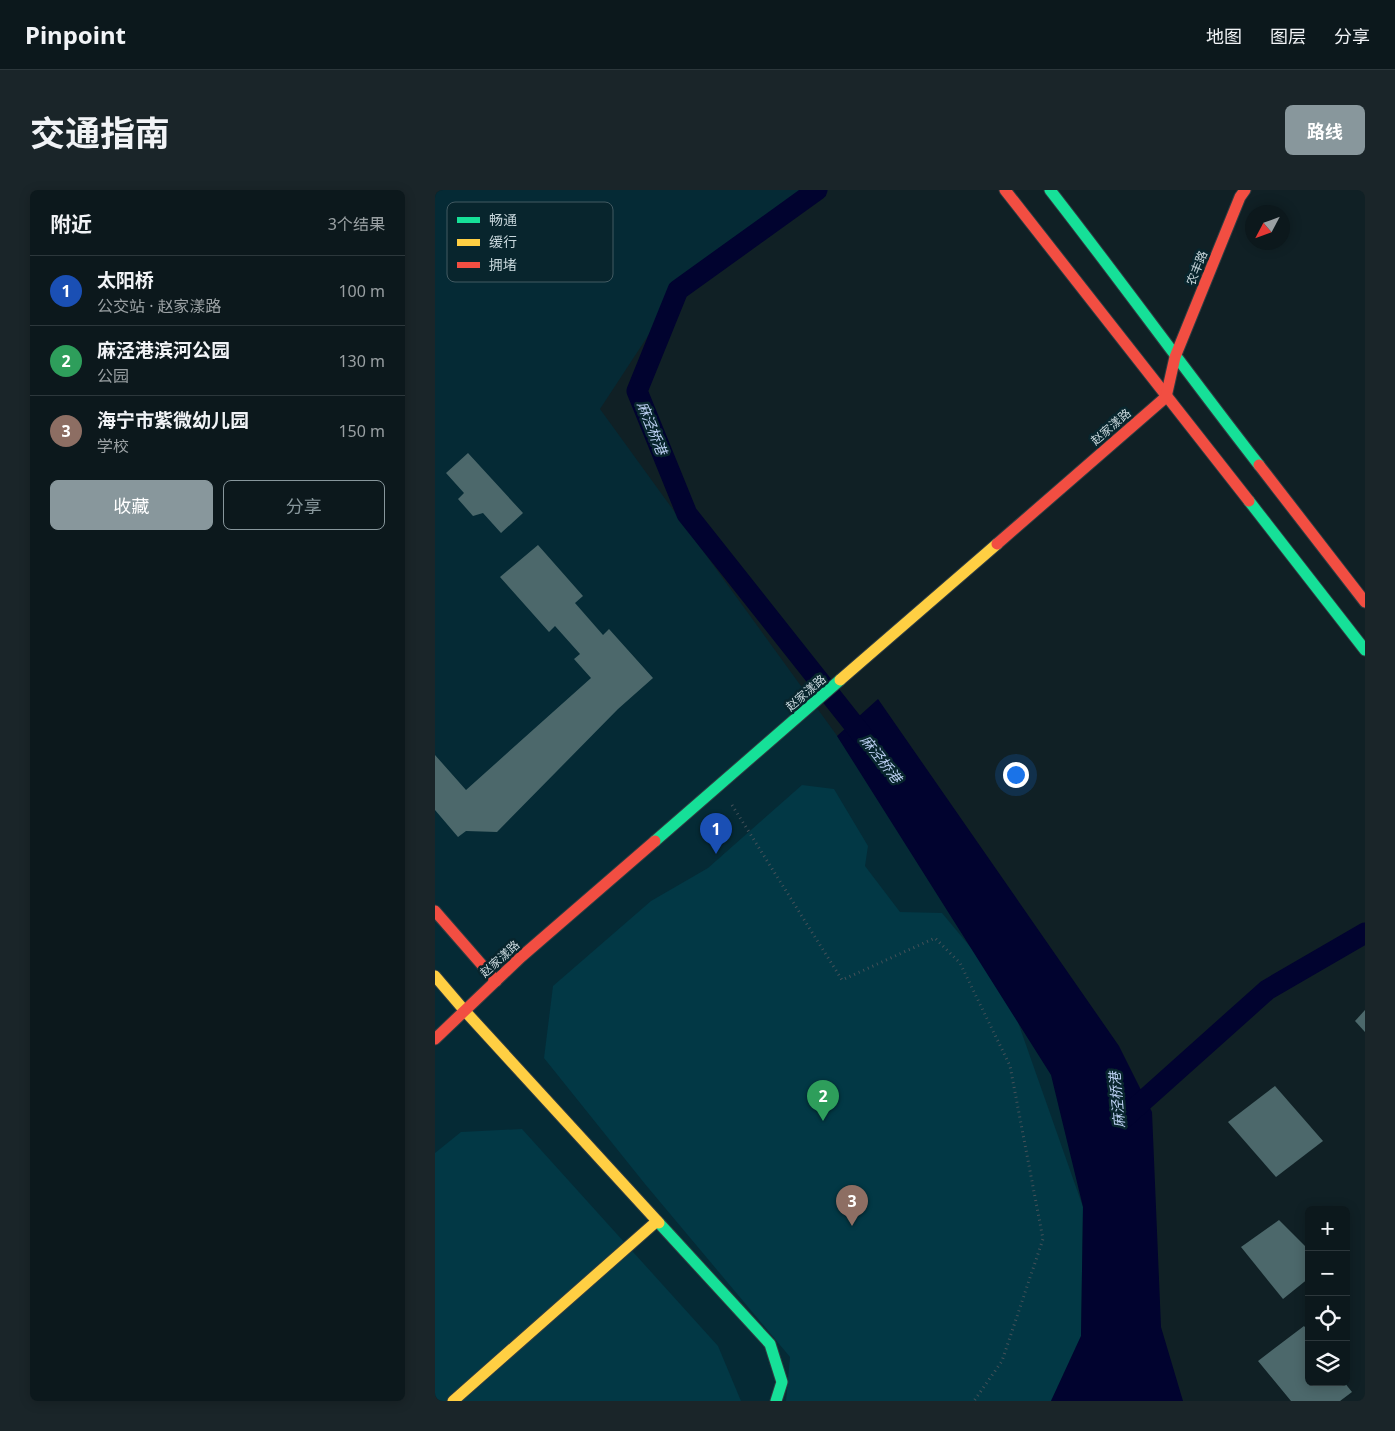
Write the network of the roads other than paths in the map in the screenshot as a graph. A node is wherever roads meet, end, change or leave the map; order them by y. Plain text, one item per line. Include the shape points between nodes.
1 (1005, 190) edge
2 (1050, 190) edge
3 (1245, 190) edge
4 (1175, 357) junction
5 (1166, 397) junction
6 (1365, 602) edge
7 (1365, 650) edge
8 (435, 911) edge
9 (435, 976) edge
10 (495, 980) junction
11 (464, 1010) junction
12 (435, 1039) edge
13 (657, 1220) junction
14 (453, 1401) edge
15 (776, 1401) edge

1 - 5 main road
2 - 4 main road
3 - 4 main road, 农丰路
4 - 5 main road
4 - 6 main road
5 - 7 main road
5 - 10 main road, 赵家漾路
8 - 10 main road
9 - 11 main road
10 - 11 main road, 赵家漾路
11 - 12 main road, 赵家漾路
11 - 13 main road
13 - 14 main road
13 - 15 main road via 770,1344 783,1382

